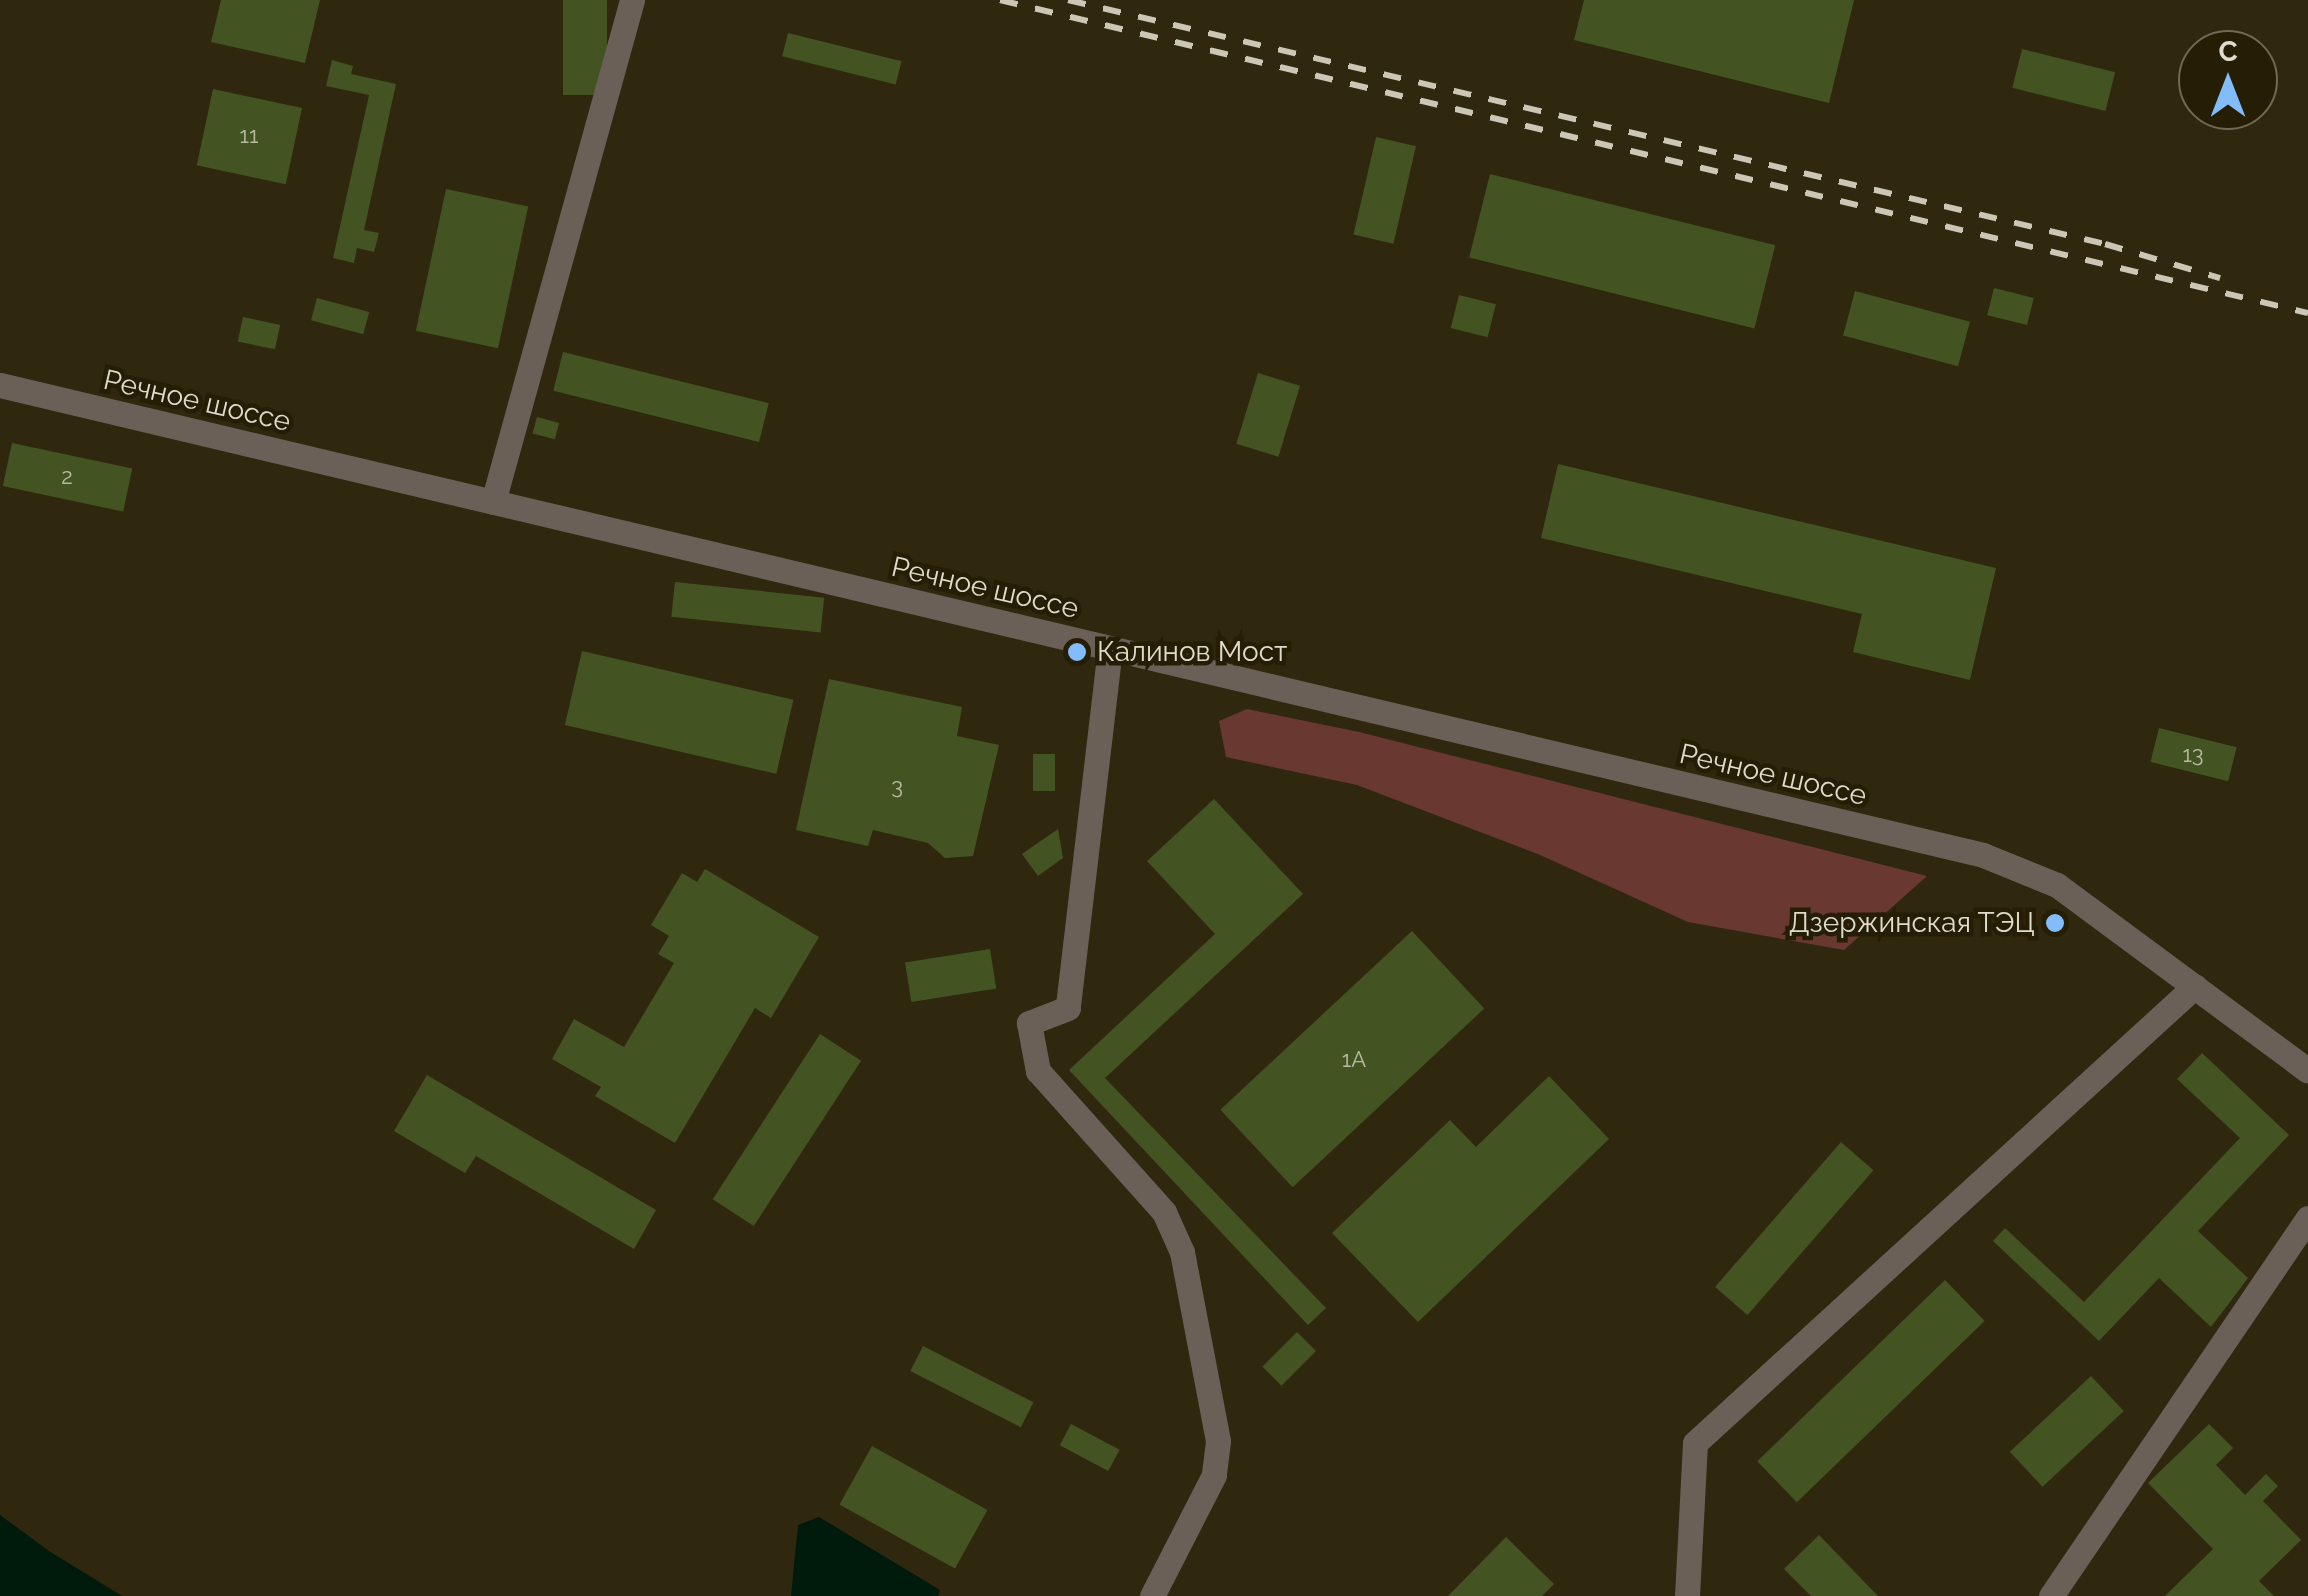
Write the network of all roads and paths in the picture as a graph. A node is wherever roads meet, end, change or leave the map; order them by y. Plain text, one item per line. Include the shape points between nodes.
1 (632, 0) edge
2 (0, 385) edge
3 (493, 502) junction
4 (1110, 648) junction
5 (2195, 986) junction
6 (2308, 1071) edge
7 (2308, 1218) edge
8 (1152, 1596) edge
9 (1687, 1596) edge
10 (2051, 1596) edge

1 - 3 street
2 - 3 street, Речное шоссе
3 - 4 street, Речное шоссе
4 - 5 street, Речное шоссе via 1982,855 2057,885
4 - 8 street via 1068,1008 1030,1023 1038,1071 1164,1212 1182,1252 1218,1441 1214,1476
5 - 6 street, Речное шоссе
5 - 9 street via 1695,1443
7 - 10 street

